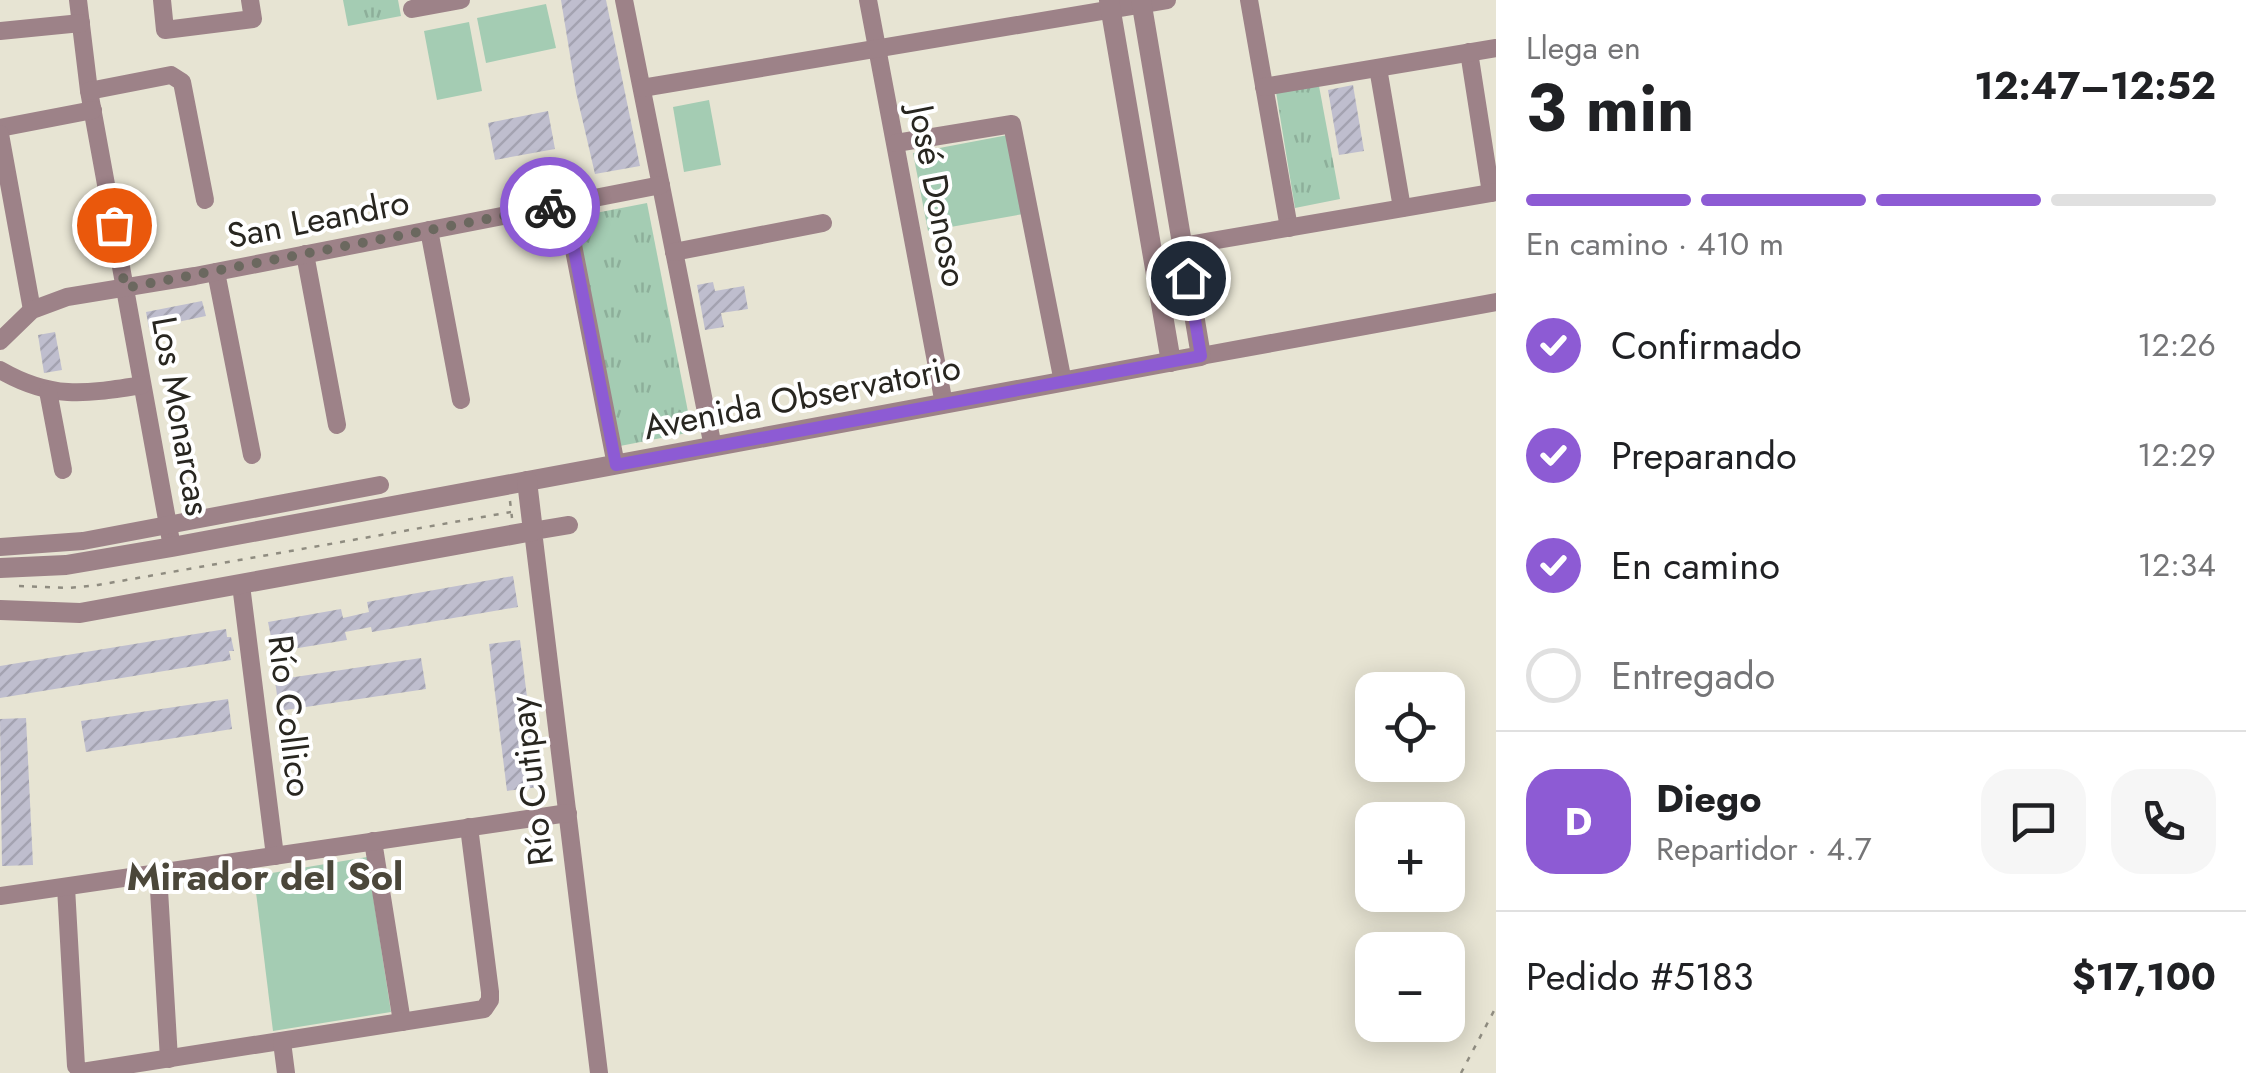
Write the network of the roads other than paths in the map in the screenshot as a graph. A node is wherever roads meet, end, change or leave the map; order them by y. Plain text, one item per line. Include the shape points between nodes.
1 (78, 0) edge
2 (162, 0) edge
3 (461, 0) edge
4 (624, 0) edge
5 (868, 0) edge
6 (1167, 0) edge
7 (1249, 0) edge
8 (1141, 2) edge
9 (1110, 5) edge
10 (252, 9) edge
11 (412, 9) dead end
12 (81, 23) junction
13 (0, 31) edge
14 (878, 48) junction
15 (1496, 48) edge
16 (1470, 52) junction
17 (1378, 68) junction
18 (1264, 87) junction
19 (642, 88) junction
20 (89, 91) junction
21 (93, 110) junction
22 (0, 131) edge
23 (896, 143) junction
24 (661, 186) junction
25 (1494, 192) edge
26 (205, 200) dead end
27 (565, 204) junction
28 (1402, 208) junction
29 (822, 223) dead end
30 (1288, 228) junction
31 (429, 230) junction
32 (1182, 246) junction
33 (674, 252) junction
34 (305, 254) junction
35 (216, 272) junction
36 (125, 288) junction
37 (1496, 302) edge
38 (32, 310) junction
39 (0, 341) edge
40 (1201, 356) junction
41 (1171, 362) junction
42 (0, 370) edge
43 (1063, 382) junction
44 (142, 385) junction
45 (48, 391) junction
46 (461, 400) dead end
47 (944, 404) junction
48 (337, 425) dead end
49 (713, 447) junction
50 (252, 455) dead end
51 (616, 465) junction
52 (63, 470) dead end
53 (518, 483) junction
54 (380, 485) dead end
55 (168, 525) junction
56 (569, 525) dead end
57 (523, 533) junction
58 (0, 546) edge
59 (172, 547) junction
60 (0, 568) edge
61 (241, 585) junction
62 (0, 610) edge
63 (568, 813) junction
64 (468, 827) junction
65 (373, 841) junction
66 (276, 856) junction
67 (158, 873) junction
68 (66, 887) junction
69 (0, 896) edge
70 (402, 1022) junction
71 (282, 1042) junction
72 (168, 1059) junction
73 (286, 1073) edge
74 (599, 1073) edge

1 - 12 street, Los Monarcas
2 - 10 street via 165,30
3 - 11 street
4 - 19 street
5 - 14 street, José Donoso
6 - 8 street
7 - 18 street
8 - 9 street
8 - 32 street
9 - 14 street
9 - 41 street
12 - 13 street
12 - 20 street, Los Monarcas
14 - 19 street
14 - 23 street, José Donoso
15 - 16 street
16 - 17 street
16 - 25 street
17 - 18 street
17 - 28 street
18 - 30 street
19 - 24 street
20 - 21 street, Los Monarcas
20 - 26 street via 171,75 182,82
21 - 22 street
21 - 36 street, Los Monarcas
22 - 38 street
23 - 43 street via 1012,124
23 - 47 street, José Donoso
24 - 27 street, San Leandro
24 - 33 street
25 - 28 street
27 - 31 street, San Leandro
27 - 51 street
28 - 30 street
29 - 33 street
30 - 32 street
31 - 34 street, San Leandro
31 - 46 street
32 - 40 street
33 - 49 street
34 - 35 street, San Leandro
34 - 48 street
35 - 36 street, San Leandro
35 - 50 street
36 - 38 street, San Leandro
36 - 44 street, Los Monarcas
37 - 40 street, Avenida Observatorio
38 - 39 street, San Leandro
40 - 41 street, Avenida Observatorio
41 - 43 street, Avenida Observatorio
42 - 45 street
43 - 47 street, Avenida Observatorio
44 - 45 street via 83,394
44 - 55 street, Los Monarcas
45 - 52 street
47 - 49 street, Avenida Observatorio
49 - 51 street, Avenida Observatorio
51 - 53 street, Avenida Observatorio
53 - 57 street, Río Cutipay
53 - 59 street, Avenida Observatorio
54 - 55 street
55 - 58 street via 84,541
55 - 59 street, Los Monarcas
56 - 57 street
57 - 61 street
57 - 63 street, Río Cutipay
59 - 60 street, Avenida Observatorio via 66,565
61 - 62 street via 80,613
61 - 66 street, Río Collico
63 - 64 street
63 - 74 street, Río Cutipay
64 - 65 street
64 - 70 street via 490,1000 484,1009
65 - 66 street
65 - 70 street
66 - 67 street
67 - 68 street
67 - 72 street
68 - 69 street
68 - 72 street via 76,1066 82,1072
70 - 71 street
71 - 72 street
71 - 73 street

